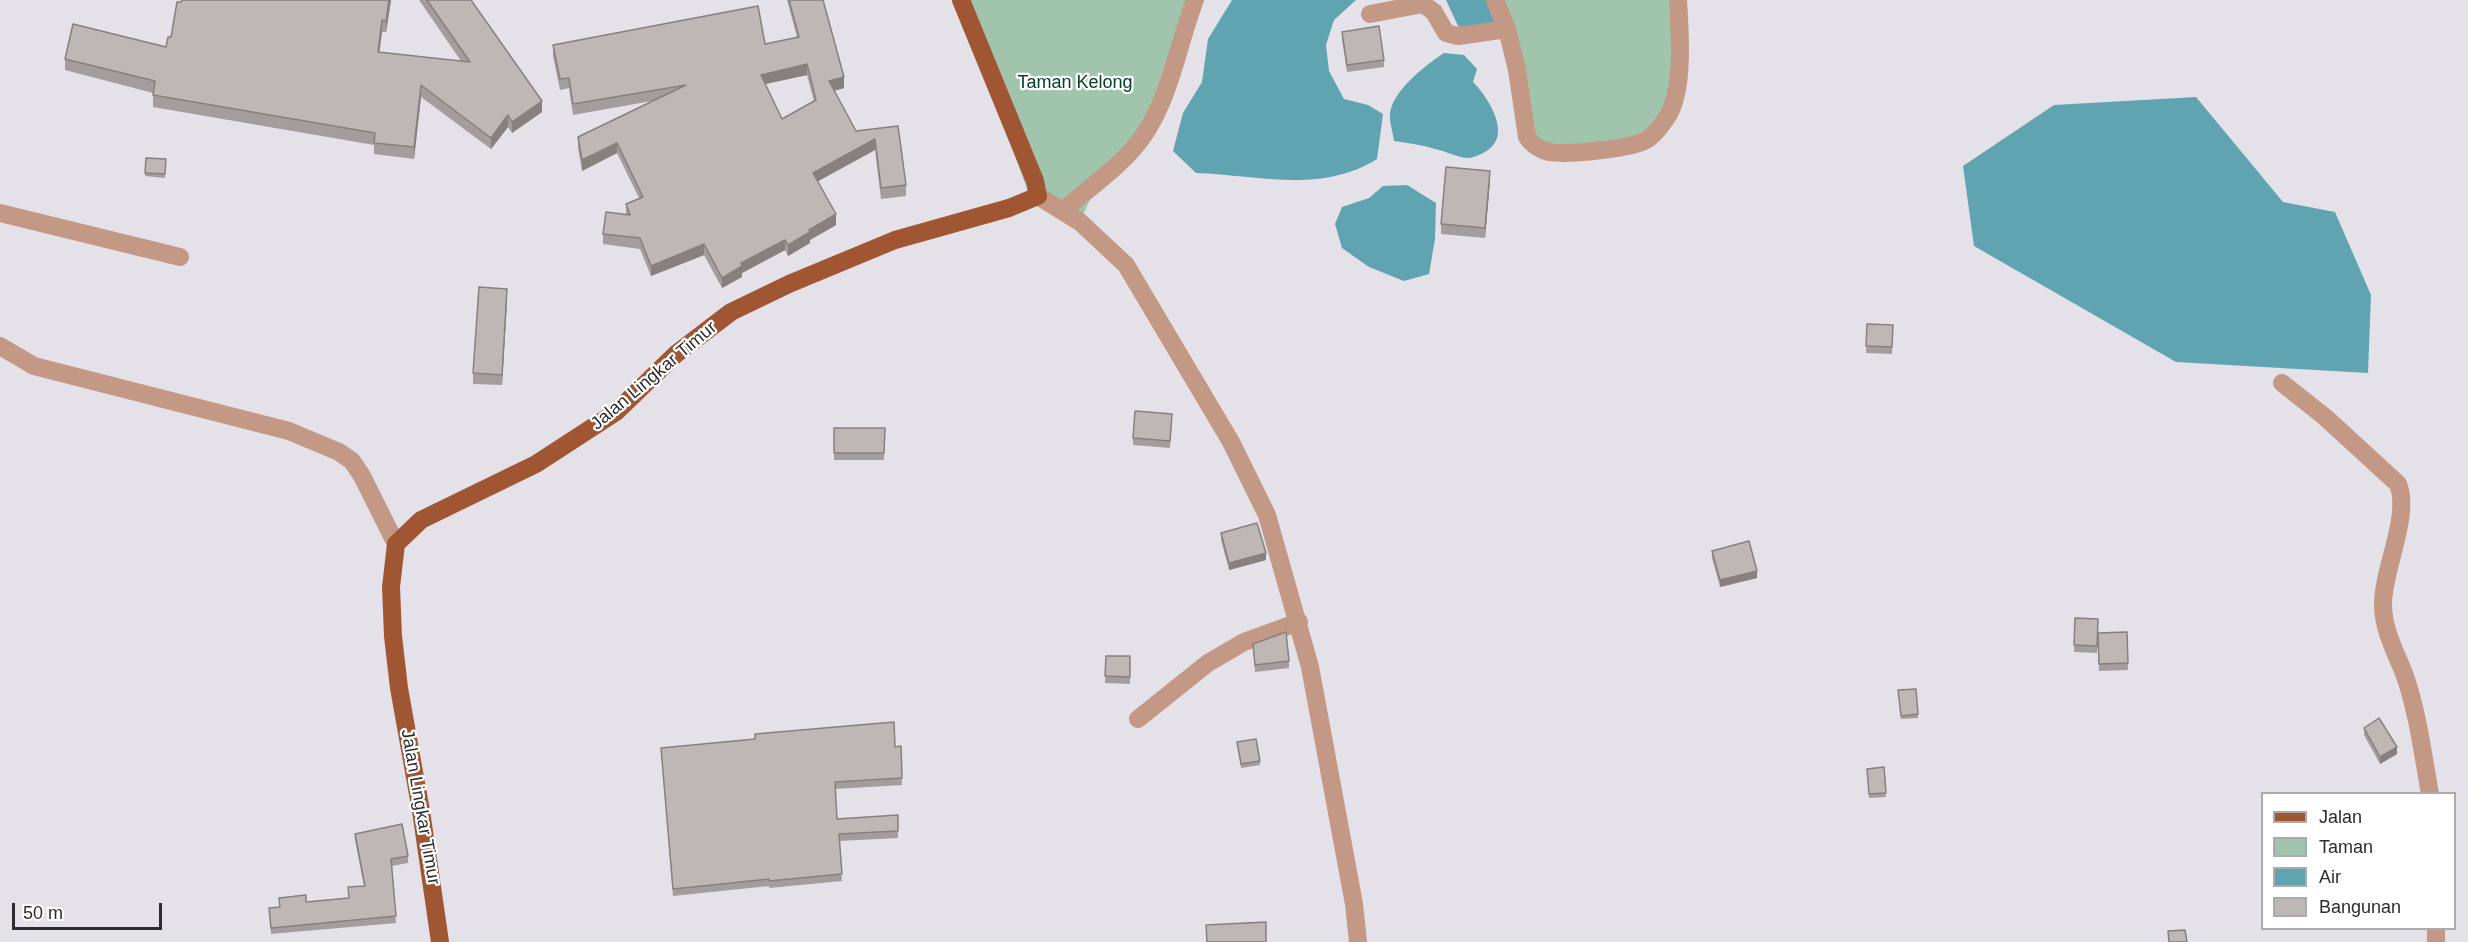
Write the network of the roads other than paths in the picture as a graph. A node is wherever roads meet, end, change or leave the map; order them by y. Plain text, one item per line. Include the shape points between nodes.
1 (961, 0) edge
2 (1195, 0) edge
3 (1495, 0) edge
4 (1678, 0) edge
5 (1370, 14) dead end
6 (1507, 29) junction
7 (1038, 196) junction
8 (1064, 211) junction
9 (0, 213) edge
10 (180, 257) dead end
11 (0, 346) edge
12 (2282, 383) dead end
13 (396, 544) junction
14 (1299, 622) junction
15 (1138, 719) dead end
16 (2430, 792) edge
17 (440, 942) edge
18 (1358, 942) edge

1 - 7 main road
2 - 8 street via 1172,72 1147,130 1133,149
3 - 6 street
4 - 6 street via 1676,93 1661,125 1648,139 1634,145 1572,153 1532,146 1521,111
5 - 6 street via 1423,4 1434,12 1446,33 1458,36
7 - 8 street
7 - 13 main road, Jalan Lingkar Timur via 895,240 731,312 676,354 616,412 536,464 421,520
8 - 14 street via 1126,265 1231,442 1267,515
9 - 10 street
11 - 13 street via 34,366 289,431 339,452 352,461 362,476
12 - 16 street via 2398,484 2400,517 2383,590 2384,621 2405,677
13 - 17 main road, Jalan Lingkar Timur via 391,586 393,636
14 - 15 street via 1244,642 1208,663
14 - 18 street

